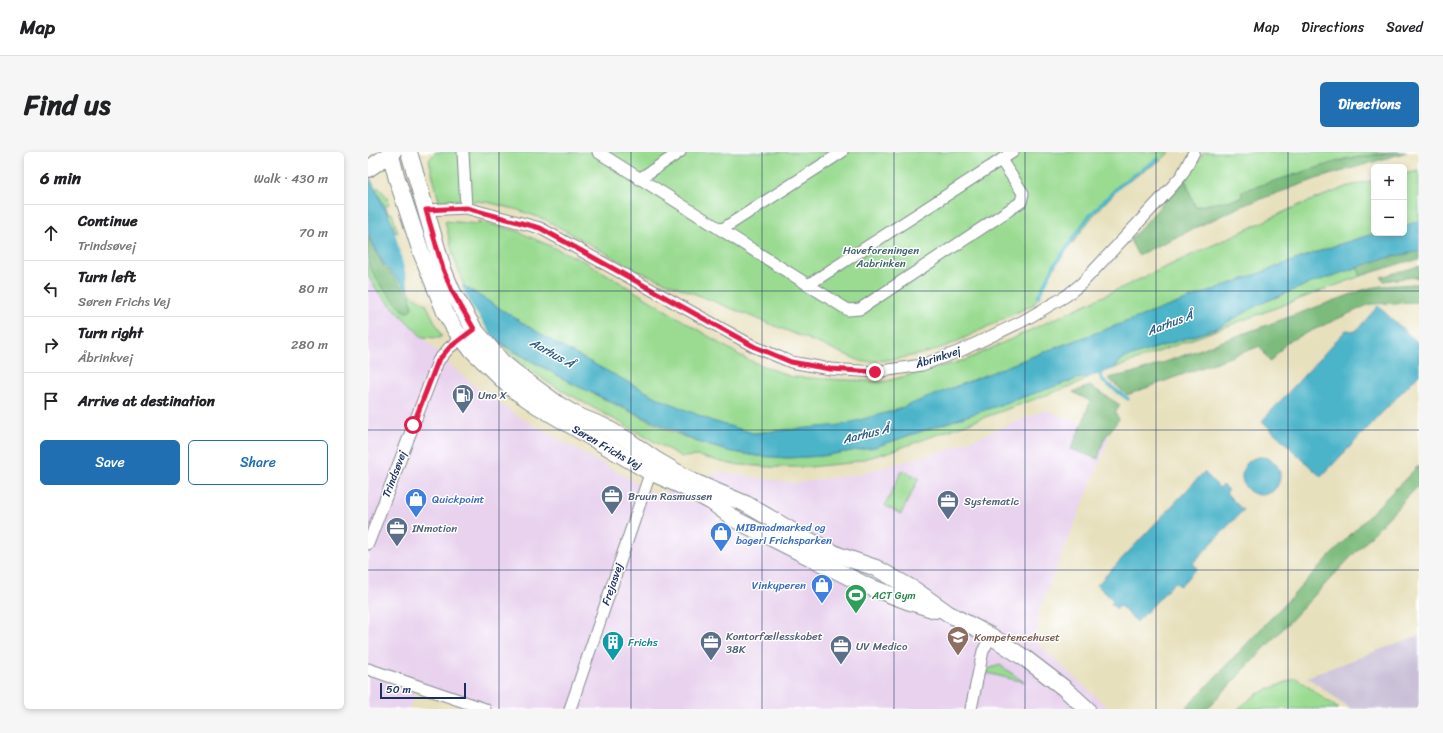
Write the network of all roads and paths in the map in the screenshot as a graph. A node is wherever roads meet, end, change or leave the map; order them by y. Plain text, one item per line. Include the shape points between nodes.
1 (409, 152) edge
2 (463, 152) edge
3 (598, 152) edge
4 (680, 152) edge
5 (842, 152) edge
6 (1013, 152) edge
7 (1194, 152) edge
8 (391, 153) edge
9 (1001, 160) junction
10 (368, 169) edge
11 (639, 179) junction
12 (466, 208) junction
13 (426, 210) junction
14 (721, 230) junction
15 (808, 285) junction
16 (468, 333) junction
17 (653, 466) junction
18 (368, 544) edge
19 (991, 636) junction
20 (368, 669) edge
21 (466, 706) edge
22 (485, 709) edge
23 (570, 709) edge
24 (971, 709) edge
25 (1086, 709) edge

1 - 13 street, Søren Frichs Vej
2 - 12 street
3 - 11 street
4 - 11 street
5 - 14 street
6 - 9 street
7 - 12 street, Åbrinkvej via 1182,176 1082,283 1066,296 1023,321 960,351 922,365 875,372 830,369 791,362 755,347 540,228
8 - 10 street
8 - 16 street, Søren Frichs Vej via 422,252 445,312
9 - 15 street
9 - 15 street via 1023,192 1021,202 867,305 860,309 848,310
11 - 14 street
12 - 13 street, Åbrinkvej
13 - 16 street, Søren Frichs Vej via 443,269
14 - 15 street
16 - 17 street, Søren Frichs Vej via 534,387 572,412 629,441
16 - 18 street, Trindsøvej via 438,361
17 - 19 street, Søren Frichs Vej via 746,504 838,555 876,568
17 - 23 street, Frejasvej
19 - 24 street via 983,651
19 - 25 street, Søren Frichs Vej via 1041,670
20 - 21 street
21 - 22 street

